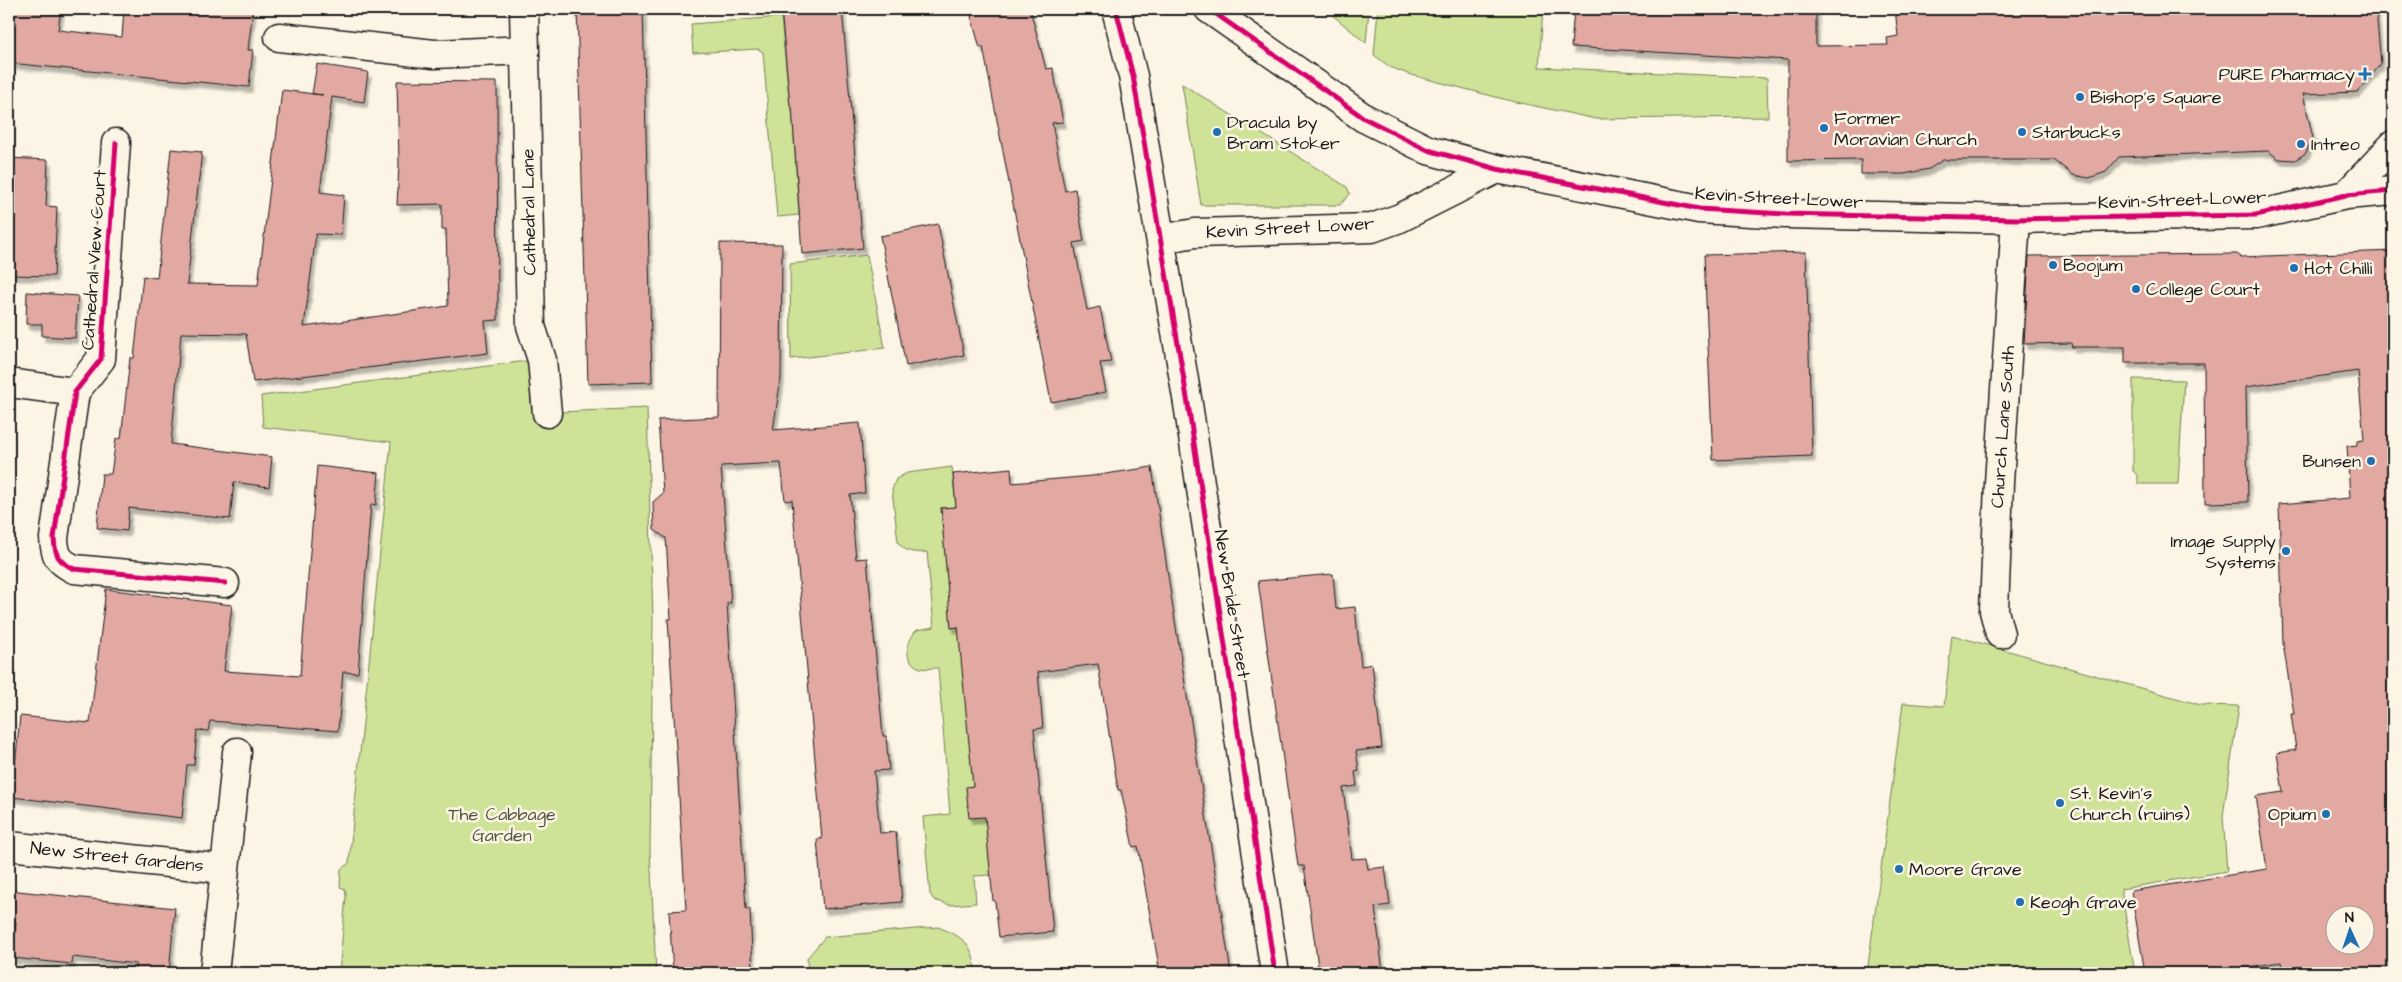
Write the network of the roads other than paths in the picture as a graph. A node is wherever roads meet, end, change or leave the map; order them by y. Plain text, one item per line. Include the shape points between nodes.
1 (524, 9) edge
2 (1116, 9) edge
3 (1209, 9) edge
4 (279, 37) dead end
5 (525, 50) junction
6 (116, 143) dead end
7 (2393, 145) edge
8 (1497, 169) junction
9 (2393, 190) edge
10 (2346, 196) junction
11 (2016, 218) junction
12 (1161, 239) junction
13 (9, 383) edge
14 (75, 392) junction
15 (547, 412) dead end
16 (225, 584) dead end
17 (2000, 634) dead end
18 (237, 752) dead end
19 (9, 846) edge
20 (225, 869) junction
21 (214, 973) edge
22 (1275, 973) edge

1 - 5 street, Cathedral Lane
2 - 12 street, New Bride Street via 1133,76
3 - 8 street, Kevin Street Lower via 1364,118 1428,150
4 - 5 street via 434,54
5 - 15 street, Cathedral Lane via 531,326 542,360
6 - 14 street, Cathedral View Court via 101,359
7 - 10 street
8 - 11 street, Kevin Street Lower via 1699,209 1785,214
8 - 12 street, Kevin Street Lower via 1400,218 1372,228 1195,233
9 - 10 street, Kevin Street Lower
10 - 11 street, Kevin Street Lower via 2256,215
11 - 17 street, Church Lane South via 1994,611
12 - 22 street, New Bride Street
13 - 14 street
14 - 16 street via 54,538 55,553 60,562 74,569
18 - 20 street, New Street Gardens
19 - 20 street, New Street Gardens
20 - 21 street, New Street Gardens

